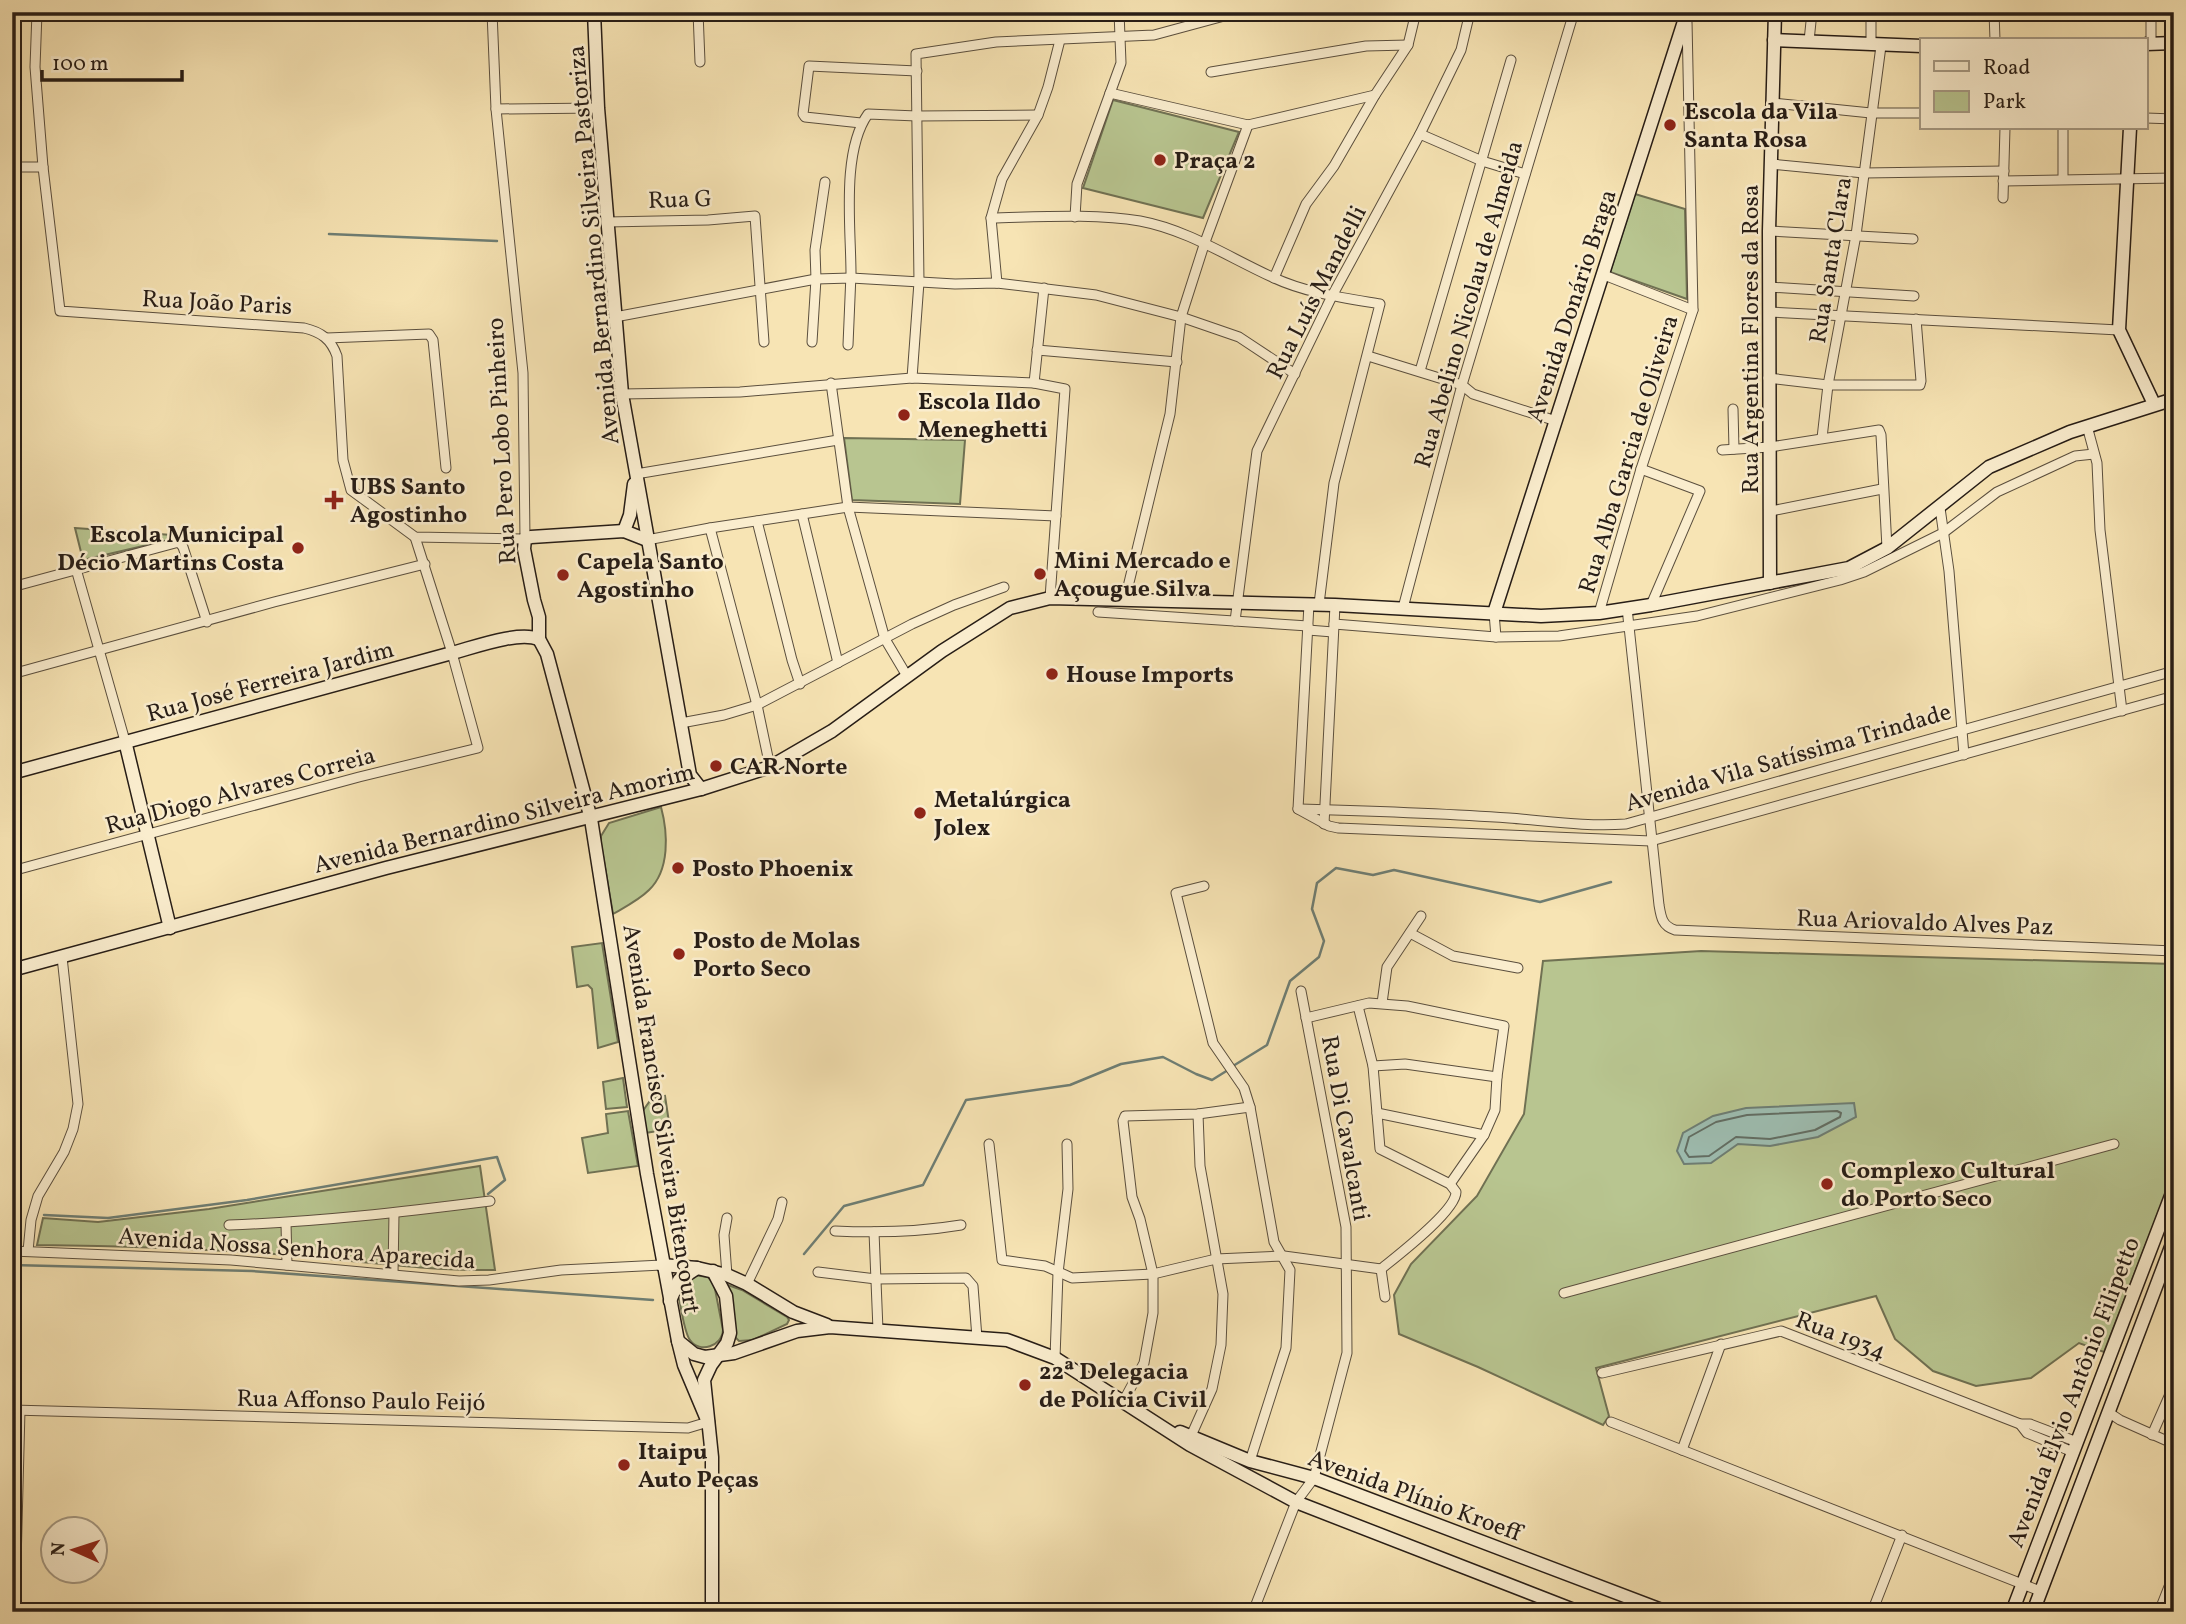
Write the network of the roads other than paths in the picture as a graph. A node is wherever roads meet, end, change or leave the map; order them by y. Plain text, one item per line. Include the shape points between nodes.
1 (37, 12) edge
2 (492, 12) edge
3 (594, 12) edge
4 (698, 12) edge
5 (1119, 12) edge
6 (1239, 12) edge
7 (1416, 12) edge
8 (1470, 12) edge
9 (1574, 12) edge
10 (1687, 12) edge
11 (1774, 12) edge
12 (1812, 12) edge
13 (1871, 12) edge
14 (1994, 12) edge
15 (2151, 12) edge
16 (1121, 37) junction
17 (1995, 38) edge
18 (1060, 40) junction
19 (1774, 40) junction
20 (1809, 41) junction
21 (2148, 43) edge
22 (2174, 43) edge
23 (1408, 45) junction
24 (1876, 45) junction
25 (1920, 46) edge
26 (1511, 60) dead end
27 (700, 62) dead end
28 (917, 71) junction
29 (1211, 72) dead end
30 (1110, 93) junction
31 (1374, 95) junction
32 (1773, 103) junction
33 (598, 108) junction
34 (496, 110) junction
35 (1871, 113) junction
36 (1920, 113) edge
37 (1038, 115) junction
38 (917, 116) junction
39 (2148, 118) edge
40 (2174, 119) edge
41 (861, 123) junction
42 (1248, 125) junction
43 (2005, 130) edge
44 (2063, 130) edge
45 (2130, 130) edge
46 (1420, 134) junction
47 (1482, 161) junction
48 (1771, 164) junction
49 (12, 167) edge
50 (43, 167) junction
51 (1864, 173) junction
52 (1525, 174) junction
53 (2004, 176) junction
54 (2128, 178) junction
55 (2174, 178) edge
56 (2063, 179) junction
57 (824, 182) dead end
58 (2003, 198) dead end
59 (1075, 217) junction
60 (991, 218) junction
61 (607, 222) junction
62 (1769, 231) junction
63 (1856, 235) junction
64 (1913, 239) dead end
65 (1205, 242) junction
66 (1604, 275) junction
67 (851, 278) junction
68 (1274, 278) junction
69 (817, 279) junction
70 (919, 282) junction
71 (998, 283) junction
72 (1769, 287) junction
73 (760, 288) junction
74 (1044, 288) junction
75 (1846, 291) junction
76 (1332, 296) junction
77 (1914, 296) dead end
78 (1693, 310) junction
79 (1769, 312) junction
80 (1842, 315) junction
81 (615, 317) junction
82 (1181, 317) junction
83 (1916, 319) junction
84 (2119, 330) junction
85 (327, 338) junction
86 (764, 342) dead end
87 (812, 342) dead end
88 (848, 345) dead end
89 (1037, 350) junction
90 (1368, 356) junction
91 (1177, 362) junction
92 (1420, 371) junction
93 (1295, 374) junction
94 (912, 378) junction
95 (1768, 378) junction
96 (831, 383) junction
97 (1034, 383) junction
98 (1462, 385) junction
99 (1828, 385) junction
100 (622, 394) junction
101 (2174, 399) edge
102 (2154, 404) junction
103 (1734, 409) dead end
104 (1556, 421) junction
105 (2087, 426) junction
106 (1822, 438) junction
107 (838, 440) junction
108 (1770, 447) junction
109 (1734, 449) junction
110 (1722, 450) dead end
111 (2094, 454) junction
112 (446, 468) dead end
113 (1641, 470) junction
114 (636, 474) junction
115 (1882, 489) junction
116 (848, 507) junction
117 (1940, 508) junction
118 (1771, 511) junction
119 (802, 514) junction
120 (1056, 516) junction
121 (757, 521) junction
122 (710, 528) junction
123 (624, 531) junction
124 (1943, 533) junction
125 (415, 537) junction
126 (525, 539) junction
127 (647, 540) junction
128 (1887, 548) junction
129 (425, 564) junction
130 (76, 569) junction
131 (1770, 583) junction
132 (12, 587) edge
133 (1004, 587) dead end
134 (1050, 598) junction
135 (1125, 599) junction
136 (1237, 602) junction
137 (1314, 604) junction
138 (1335, 605) junction
139 (1651, 605) junction
140 (1403, 608) junction
141 (1628, 608) junction
142 (1098, 612) dead end
143 (1494, 613) junction
144 (1599, 613) junction
145 (1235, 621) junction
146 (207, 622) junction
147 (1308, 628) junction
148 (1334, 628) junction
149 (1629, 628) junction
150 (1496, 637) junction
151 (534, 638) junction
152 (885, 639) junction
153 (98, 651) junction
154 (452, 653) junction
155 (838, 663) junction
156 (2174, 671) edge
157 (12, 674) edge
158 (907, 676) junction
159 (800, 684) junction
160 (2119, 685) junction
161 (2174, 696) edge
162 (757, 705) junction
163 (2122, 711) junction
164 (681, 723) junction
165 (1963, 729) junction
166 (125, 741) junction
167 (1964, 755) junction
168 (770, 767) junction
169 (12, 772) edge
170 (690, 775) junction
171 (701, 789) junction
172 (675, 796) junction
173 (1298, 809) junction
174 (1324, 810) junction
175 (591, 819) junction
176 (1648, 819) junction
177 (1324, 824) junction
178 (147, 836) junction
179 (1651, 841) junction
180 (12, 871) edge
181 (1204, 886) dead end
182 (1421, 916) dead end
183 (170, 928) junction
184 (1410, 933) junction
185 (2174, 951) edge
186 (62, 957) junction
187 (1518, 968) dead end
188 (12, 970) edge
189 (1301, 991) dead end
190 (1382, 1003) junction
191 (1358, 1006) junction
192 (1306, 1018) junction
193 (1373, 1066) junction
194 (1497, 1077) junction
195 (1250, 1107) junction
196 (1377, 1113) junction
197 (1198, 1114) junction
198 (1484, 1135) junction
199 (1067, 1143) dead end
200 (989, 1144) dead end
201 (2114, 1144) dead end
202 (1453, 1188) junction
203 (2174, 1188) edge
204 (490, 1201) dead end
205 (782, 1202) dead end
206 (394, 1213) junction
207 (727, 1218) dead end
208 (286, 1223) junction
209 (229, 1225) dead end
210 (961, 1225) dead end
211 (835, 1231) dead end
212 (874, 1232) junction
213 (2174, 1239) edge
214 (12, 1251) edge
215 (28, 1251) junction
216 (1284, 1256) junction
217 (1216, 1259) junction
218 (1345, 1264) junction
219 (287, 1265) junction
220 (662, 1265) junction
221 (697, 1268) junction
222 (1381, 1269) junction
223 (713, 1271) junction
224 (818, 1272) dead end
225 (1058, 1273) junction
226 (393, 1274) junction
227 (1153, 1274) junction
228 (727, 1275) junction
229 (876, 1279) junction
230 (747, 1283) junction
231 (1564, 1293) dead end
232 (1385, 1297) dead end
233 (670, 1303) junction
234 (830, 1327) junction
235 (878, 1330) junction
236 (977, 1338) junction
237 (678, 1341) junction
238 (1721, 1344) junction
239 (717, 1357) junction
240 (1055, 1358) junction
241 (1602, 1373) dead end
242 (2174, 1385) edge
243 (1123, 1402) junction
244 (16, 1410) edge
245 (2108, 1412) junction
246 (1147, 1419) junction
247 (708, 1422) junction
248 (1611, 1422) dead end
249 (2100, 1435) junction
250 (2152, 1435) junction
251 (1191, 1436) junction
252 (2174, 1444) edge
253 (2077, 1447) junction
254 (1682, 1450) junction
255 (1250, 1461) junction
256 (2086, 1471) junction
257 (1314, 1478) junction
258 (1296, 1502) junction
259 (15, 1516) edge
260 (1902, 1535) junction
261 (2174, 1574) edge
262 (2022, 1584) junction
263 (2040, 1591) junction
264 (12, 1608) edge
265 (712, 1612) edge
266 (1253, 1612) edge
267 (1578, 1612) edge
268 (1667, 1612) edge
269 (1872, 1612) edge
270 (2011, 1612) edge
271 (2033, 1612) edge
272 (2159, 1612) edge

1 - 50 street, Rua João Paris via 35,67
2 - 34 street, Rua Pero Lobo Pinheiro
3 - 33 main road, Avenida Bernardino Silveira Pastoriza
4 - 27 street
5 - 16 street
6 - 16 street via 1154,35
7 - 23 street
8 - 46 street, Rua Luís Mandelli via 1461,50
9 - 52 street, Rua Abelino Nicolau de Almeida
10 - 66 main road, Avenida Donário Braga
10 - 78 street, Rua Alba Garcia de Oliveira
11 - 19 main road, Rua Argentina Flores da Rosa
12 - 20 street
13 - 24 street, Rua Santa Clara
14 - 17 street
15 - 21 street
16 - 18 street
16 - 30 street via 1121,63
18 - 28 street via 996,42 916,54
18 - 37 street
19 - 20 main road
19 - 32 main road, Rua Argentina Flores da Rosa
20 - 24 main road
21 - 22 main road
23 - 29 street via 1366,46
23 - 31 street
24 - 25 main road
24 - 35 street, Rua Santa Clara
26 - 47 street
28 - 38 street
28 - 41 street via 809,66 805,117
30 - 42 street
30 - 59 street via 1077,184
31 - 42 street
31 - 68 street via 1334,166 1306,204
32 - 35 street
32 - 48 main road, Rua Argentina Flores da Rosa
33 - 34 street
33 - 61 main road, Avenida Bernardino Silveira Pastoriza
34 - 126 street, Rua Pero Lobo Pinheiro via 523,373
35 - 36 street
35 - 51 street, Rua Santa Clara
37 - 38 street
37 - 60 street via 1002,179
38 - 41 street via 868,114
38 - 70 street
39 - 40 street
41 - 67 street via 851,172
42 - 65 street
43 - 53 street
44 - 56 street
45 - 54 main road
46 - 47 street
46 - 76 street, Rua Luís Mandelli
47 - 52 street
47 - 92 street
48 - 51 street
48 - 62 main road, Rua Argentina Flores da Rosa
49 - 50 street
50 - 85 street, Rua João Paris via 60,312 304,328
51 - 53 street
51 - 63 street, Rua Santa Clara
52 - 98 street, Rua Abelino Nicolau de Almeida
53 - 56 street
53 - 58 street
54 - 55 street
54 - 56 street
54 - 84 main road
57 - 69 street via 815,250
59 - 60 street
59 - 65 street via 1140,221
60 - 71 street
61 - 73 street, Rua G via 755,216
61 - 81 main road, Avenida Bernardino Silveira Pastoriza
62 - 63 street
62 - 72 main road, Rua Argentina Flores da Rosa
63 - 64 street
63 - 75 street, Rua Santa Clara
65 - 68 street
65 - 82 street
66 - 78 street
66 - 104 main road, Avenida Donário Braga
67 - 69 street
67 - 70 street
67 - 88 street
68 - 76 street
69 - 73 street
69 - 87 street
70 - 71 street
70 - 94 street
71 - 74 street
72 - 75 street
72 - 79 main road, Rua Argentina Flores da Rosa
73 - 81 street
73 - 86 street
74 - 82 street via 1096,295
74 - 89 street
75 - 77 street
75 - 80 street, Rua Santa Clara
76 - 90 street via 1380,304
76 - 93 street, Rua Luís Mandelli
78 - 113 street, Rua Alba Garcia de Oliveira
79 - 80 street
79 - 95 main road, Rua Argentina Flores da Rosa
80 - 83 street
80 - 99 street, Rua Santa Clara
81 - 100 main road, Avenida Bernardino Silveira Pastoriza
82 - 91 street
82 - 93 street via 1239,337
83 - 84 street
83 - 99 street via 1920,385
84 - 102 main road
85 - 112 street via 429,334
85 - 125 street via 337,356 343,460 351,490
89 - 91 street
89 - 97 street
90 - 92 street
90 - 137 street via 1334,484
91 - 135 street via 1170,414
92 - 98 street
93 - 136 street, Rua Luís Mandelli via 1257,451
94 - 96 street
94 - 97 street
95 - 99 street
95 - 108 main road, Rua Argentina Flores da Rosa
96 - 100 street via 740,392
96 - 107 street
97 - 120 street via 1065,390
98 - 104 street via 1473,394
98 - 140 street, Rua Abelino Nicolau de Almeida
99 - 106 street, Rua Santa Clara
100 - 114 main road, Avenida Bernardino Silveira Pastoriza
101 - 102 main road, Avenida Bernardino Silveira Amorim
102 - 105 main road, Avenida Bernardino Silveira Amorim
103 - 109 street
104 - 143 main road, Avenida Donário Braga
105 - 111 street
105 - 117 main road, Avenida Bernardino Silveira Amorim via 1989,467
106 - 108 street
106 - 115 street via 1879,430
107 - 114 street
107 - 116 street
108 - 109 street
108 - 118 main road, Rua Argentina Flores da Rosa
109 - 110 street
111 - 124 street via 2075,456 1997,492
111 - 160 street
113 - 139 street via 1700,491
113 - 144 street, Rua Alba Garcia de Oliveira
114 - 123 main road, Avenida Bernardino Silveira Pastoriza
114 - 127 main road, Avenida Bernardino Silveira Pastoriza
115 - 118 street
115 - 128 street
116 - 119 street
116 - 120 street
116 - 152 street
117 - 124 street
117 - 128 main road, Avenida Bernardino Silveira Amorim
118 - 131 main road, Rua Argentina Flores da Rosa
119 - 121 street
119 - 155 street
120 - 134 street
121 - 122 street
121 - 159 street
122 - 127 street
122 - 162 street
123 - 126 main road
123 - 127 main road
124 - 149 street via 1840,580
124 - 165 street
125 - 126 street
125 - 129 street
126 - 151 main road, Rua Pero Lobo Pinheiro via 539,617
127 - 164 main road, Avenida Bernardino Silveira Pastoriza
128 - 131 main road, Avenida Bernardino Silveira Amorim via 1849,568
129 - 146 street
129 - 154 street
130 - 132 street
130 - 146 street via 179,542
130 - 153 street
131 - 139 main road, Avenida Bernardino Silveira Amorim
133 - 152 street via 954,605
134 - 135 main road, Avenida Bernardino Silveira Amorim
134 - 158 main road, Avenida Bernardino Silveira Amorim via 1010,608
135 - 136 main road, Avenida Bernardino Silveira Amorim
136 - 137 main road, Avenida Bernardino Silveira Amorim
136 - 145 street, Rua Luís Mandelli
137 - 138 main road, Avenida Bernardino Silveira Amorim
137 - 147 street
138 - 140 main road, Avenida Bernardino Silveira Amorim
138 - 148 street
139 - 141 main road, Avenida Bernardino Silveira Amorim
140 - 143 main road, Avenida Bernardino Silveira Amorim
141 - 144 main road, Avenida Bernardino Silveira Amorim
141 - 149 street
142 - 145 street
143 - 144 main road, Avenida Bernardino Silveira Amorim
143 - 150 street
145 - 147 street
146 - 153 street
147 - 148 street
147 - 173 street
148 - 150 street
148 - 174 street
149 - 150 street
149 - 176 street
151 - 154 main road, Rua José Ferreira Jardim
151 - 175 main road, Rua Pero Lobo Pinheiro via 547,654
152 - 155 street
152 - 158 street
153 - 157 street
153 - 166 street
154 - 166 main road, Rua José Ferreira Jardim
154 - 178 street, Rua Diogo Alvares Correia via 478,748
155 - 159 street
156 - 160 street, Avenida Vila Satíssima Trindade
158 - 168 main road, Avenida Bernardino Silveira Amorim via 832,731
159 - 162 street
160 - 163 street
160 - 165 street, Avenida Vila Satíssima Trindade
161 - 163 street, Avenida Vila Satíssima Trindade
162 - 164 street
162 - 168 street
163 - 167 street, Avenida Vila Satíssima Trindade
164 - 170 main road, Avenida Bernardino Silveira Pastoriza
165 - 167 street
165 - 176 street, Avenida Vila Satíssima Trindade
166 - 169 main road, Rua José Ferreira Jardim
166 - 178 main road
167 - 179 street, Avenida Vila Satíssima Trindade
168 - 171 main road, Avenida Bernardino Silveira Amorim
170 - 171 main road, Avenida Bernardino Silveira Pastoriza
170 - 172 main road
171 - 172 main road, Avenida Bernardino Silveira Amorim
172 - 175 main road, Avenida Bernardino Silveira Amorim
173 - 174 street, Avenida Vila Satíssima Trindade
173 - 177 street, Avenida Vila Satíssima Trindade
174 - 176 street, Avenida Vila Satíssima Trindade via 1607,826
174 - 177 street
175 - 183 main road, Avenida Bernardino Silveira Amorim via 386,868
175 - 220 main road, Avenida Francisco Silveira Bitencourt
176 - 179 street
177 - 179 street, Avenida Vila Satíssima Trindade
178 - 180 street, Rua Diogo Alvares Correia
178 - 183 main road
179 - 185 street, Rua Ariovaldo Alves Paz via 1660,915 1675,930
181 - 195 street via 1176,893 1213,1043 1244,1088
182 - 184 street
183 - 186 main road, Avenida Bernardino Silveira Amorim
184 - 187 street via 1453,956
184 - 190 street via 1387,967
186 - 188 main road, Avenida Bernardino Silveira Amorim
186 - 215 street via 78,1104 64,1152 38,1196
189 - 192 street, Rua Di Cavalcanti
190 - 191 street
190 - 194 street via 1504,1026
191 - 192 street
191 - 193 street
192 - 218 street, Rua Di Cavalcanti via 1346,1227
193 - 194 street via 1405,1065
193 - 196 street
194 - 198 street via 1495,1110
195 - 197 street
195 - 216 street via 1274,1242
196 - 198 street
196 - 202 street via 1380,1149
197 - 217 street via 1198,1153
197 - 227 street via 1125,1116 1123,1121 1132,1197
198 - 202 street
199 - 225 street via 1068,1189
200 - 225 street via 1002,1260 1045,1266
201 - 231 street
202 - 222 street via 1455,1201
203 - 253 main road, Avenida Élvio Antônio Filipetto
204 - 206 street
205 - 230 street
206 - 208 street
206 - 226 street
207 - 228 street
208 - 209 street
208 - 219 street
210 - 212 street
211 - 212 street
212 - 229 street
213 - 245 main road, Avenida Élvio Antônio Filipetto
214 - 215 street, Avenida Nossa Senhora Aparecida
215 - 219 street, Avenida Nossa Senhora Aparecida
216 - 217 street
216 - 218 street
216 - 255 street via 1290,1270 1286,1348
217 - 227 street
217 - 251 street via 1223,1294 1222,1345 1212,1389
218 - 222 street
218 - 257 street, Rua Di Cavalcanti via 1348,1353
219 - 226 street, Avenida Nossa Senhora Aparecida
220 - 221 main road, Avenida Plínio Kroeff
220 - 226 street, Avenida Nossa Senhora Aparecida via 561,1270 489,1280
220 - 233 main road, Avenida Francisco Silveira Bitencourt
221 - 223 main road, Avenida Plínio Kroeff
221 - 233 main road via 679,1280
222 - 232 street
223 - 228 main road, Avenida Plínio Kroeff
223 - 239 main road via 730,1319 727,1343
224 - 229 street
225 - 227 street via 1072,1278
225 - 240 street
227 - 243 street via 1153,1313 1144,1363
228 - 230 main road, Avenida Plínio Kroeff
229 - 235 street
229 - 236 street via 966,1278 973,1286
230 - 234 main road, Avenida Plínio Kroeff via 793,1312
233 - 237 main road, Avenida Francisco Silveira Bitencourt
234 - 235 main road, Avenida Plínio Kroeff
234 - 239 main road, Avenida Plínio Kroeff via 797,1331
235 - 236 main road, Avenida Plínio Kroeff
236 - 240 main road, Avenida Plínio Kroeff via 1007,1340
237 - 239 main road via 694,1354
237 - 247 main road, Avenida Francisco Silveira Bitencourt
238 - 241 street, Rua 1934
238 - 253 street, Rua 1934 via 1781,1331 2020,1424 2027,1433
238 - 254 street
239 - 247 main road, Avenida Francisco Silveira Bitencourt via 704,1380
240 - 243 main road, Avenida Plínio Kroeff
242 - 250 street
243 - 246 main road, Avenida Plínio Kroeff
244 - 247 street, Rua Affonso Paulo Feijó via 688,1428
244 - 259 street
245 - 249 main road, Avenida Élvio Antônio Filipetto
245 - 250 street
246 - 251 main road, Avenida Plínio Kroeff
246 - 258 main road, Avenida Plínio Kroeff
247 - 265 main road, Avenida Francisco Silveira Bitencourt
248 - 254 street
249 - 253 main road
249 - 256 main road, Avenida Élvio Antônio Filipetto
250 - 252 street
251 - 255 main road, Avenida Plínio Kroeff
253 - 256 main road
253 - 262 main road, Avenida Élvio Antônio Filipetto
254 - 260 street
255 - 257 main road, Avenida Plínio Kroeff
256 - 263 main road, Avenida Élvio Antônio Filipetto
257 - 258 street
257 - 268 main road, Avenida Plínio Kroeff
258 - 266 street
258 - 267 main road, Avenida Plínio Kroeff
259 - 264 street
260 - 262 street
260 - 269 street
261 - 272 street
262 - 263 street
262 - 270 main road, Avenida Élvio Antônio Filipetto
263 - 271 main road, Avenida Élvio Antônio Filipetto

